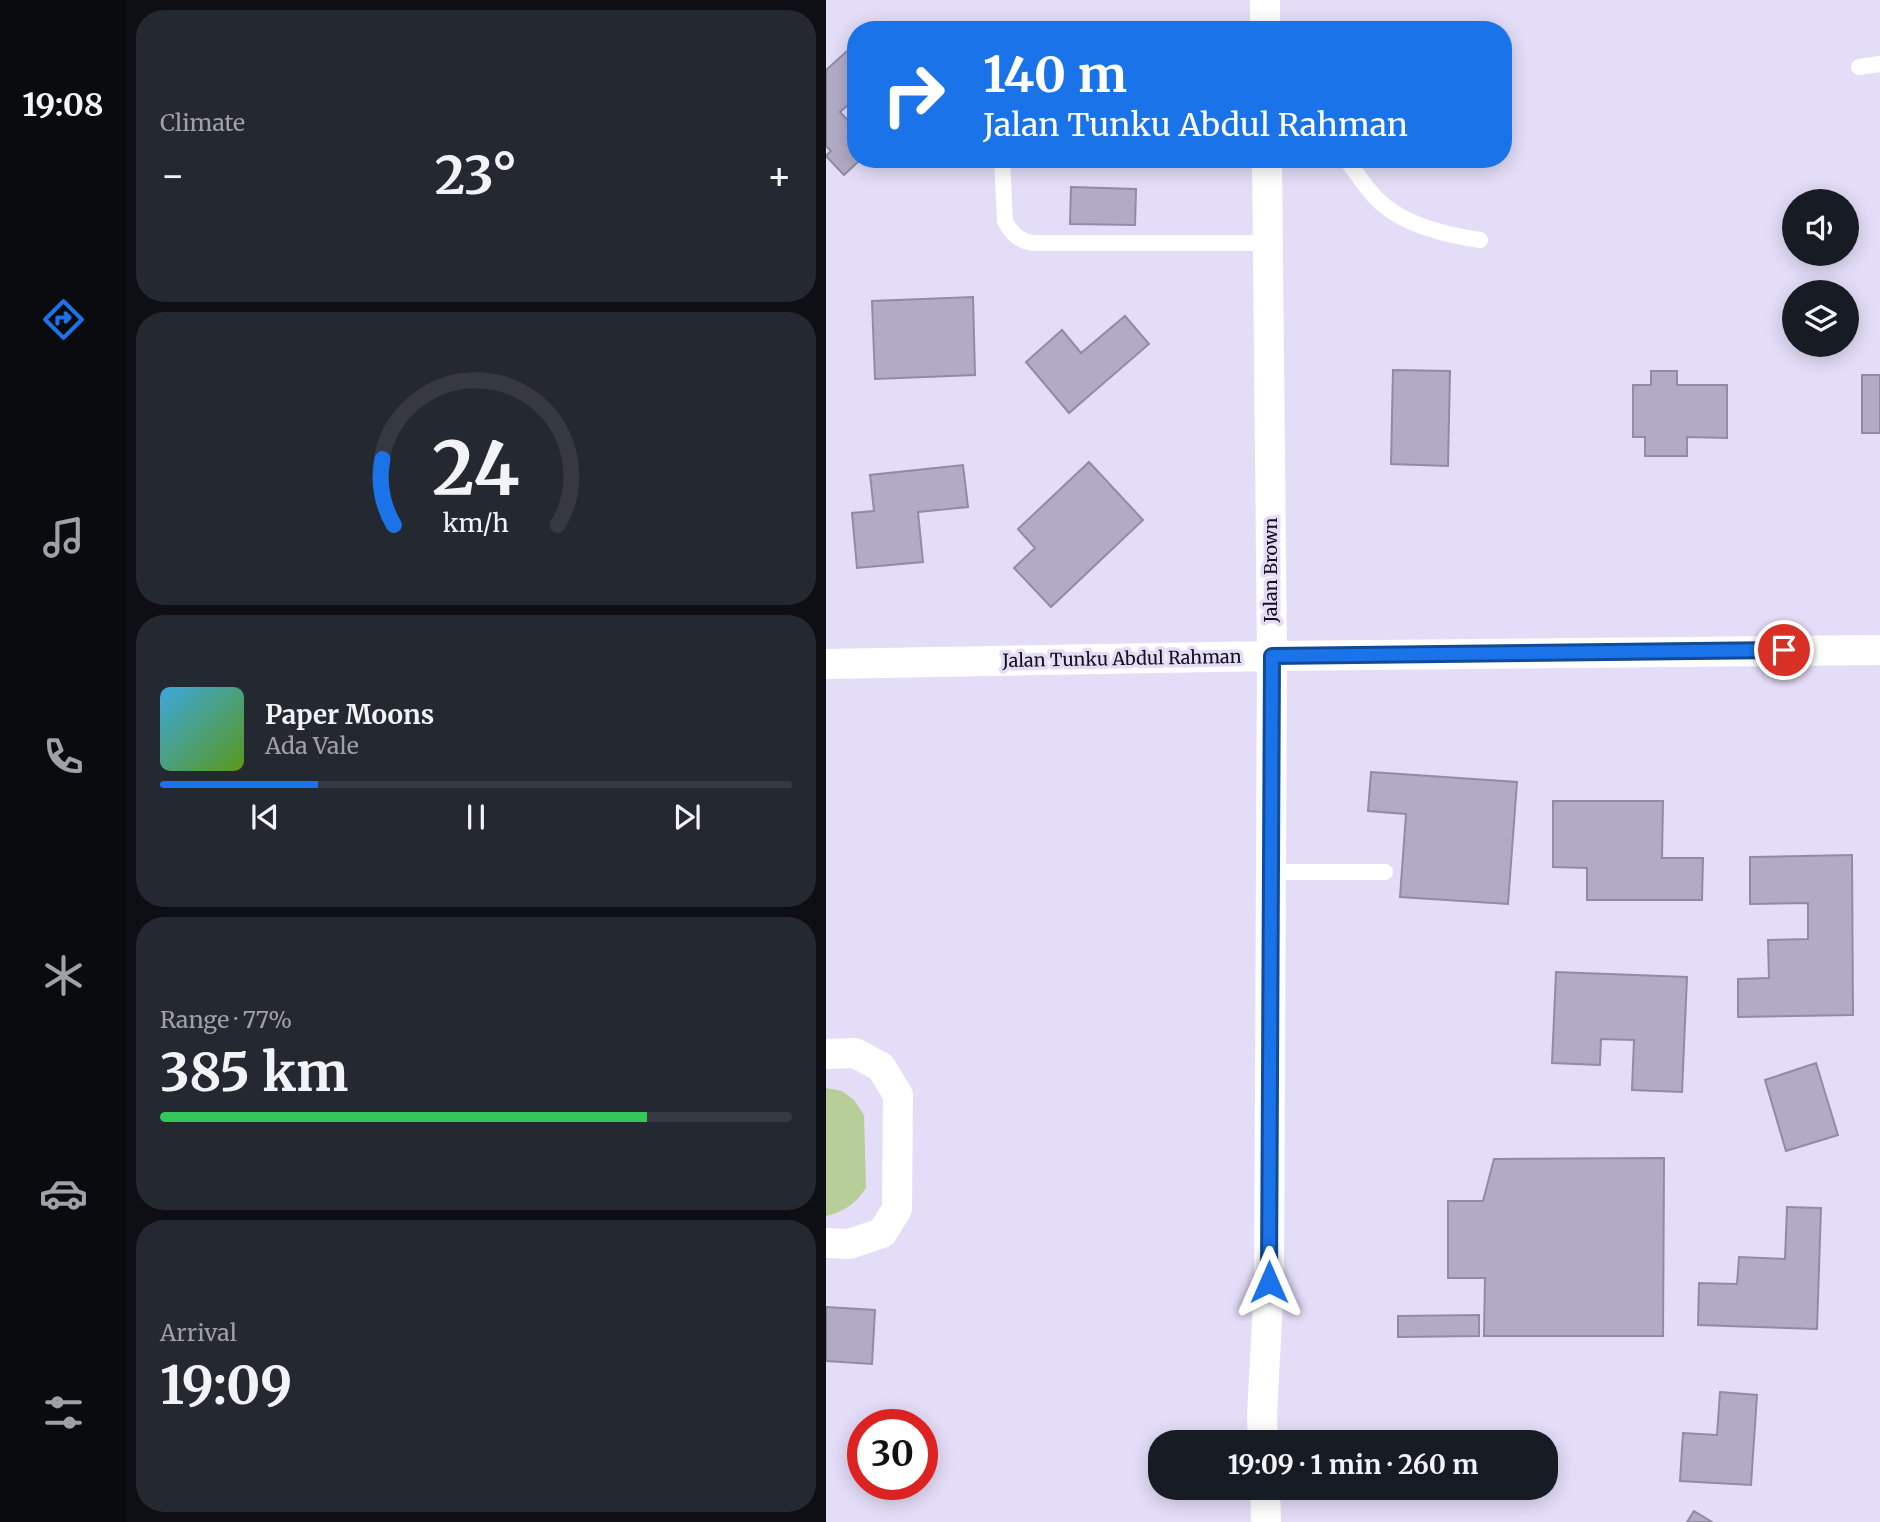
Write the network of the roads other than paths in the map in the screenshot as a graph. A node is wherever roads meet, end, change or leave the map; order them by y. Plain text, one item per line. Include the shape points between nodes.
1 (1265, 0) edge
2 (1265, 21) edge
3 (1880, 64) edge
4 (1859, 67) dead end
5 (1002, 168) edge
6 (1267, 168) edge
7 (1353, 168) edge
8 (1480, 240) dead end
9 (1267, 243) junction
10 (1880, 650) edge
11 (1272, 656) junction
12 (826, 664) edge
13 (1271, 872) junction
14 (1385, 872) dead end
15 (826, 1054) edge
16 (826, 1243) edge
17 (1263, 1430) edge
18 (1265, 1500) edge
19 (1266, 1522) edge

1 - 2 street
3 - 4 lane
5 - 9 lane via 1005,221 1023,241
6 - 9 street, Jalan Brown
7 - 8 lane via 1376,200 1409,222
9 - 11 street, Jalan Brown
10 - 11 street, Jalan Tunku Abdul Rahman
11 - 12 street, Jalan Tunku Abdul Rahman
11 - 13 street, Jalan Brown
13 - 14 lane
13 - 17 street, Jalan Brown via 1269,1282
15 - 16 street via 855,1053 881,1067 898,1095 897,1209 882,1233 849,1244
18 - 19 street

